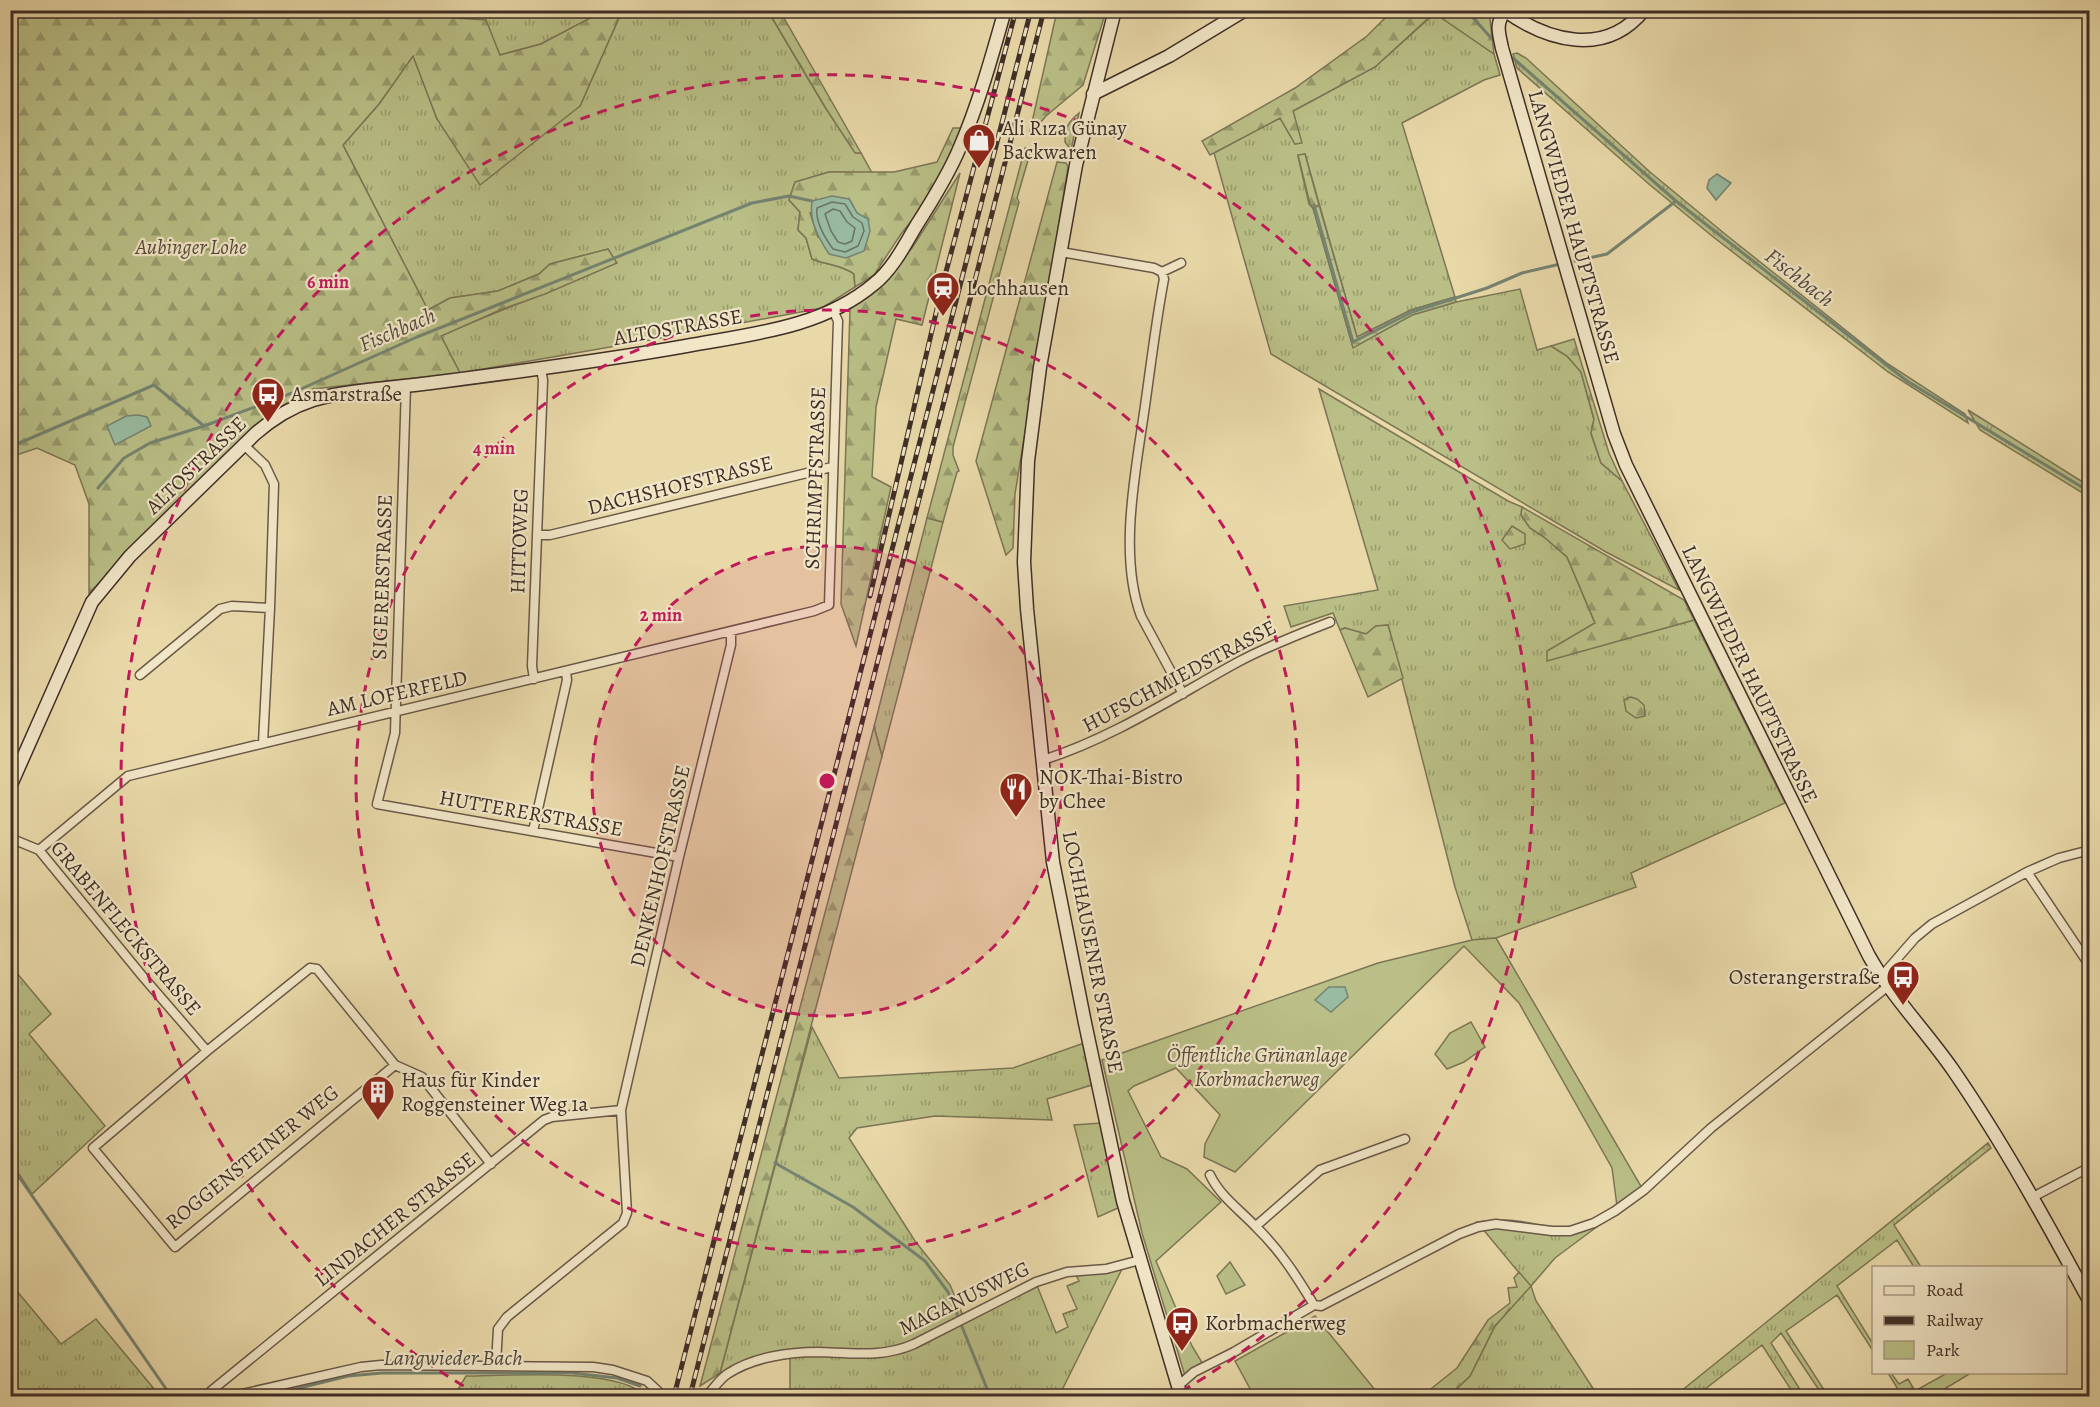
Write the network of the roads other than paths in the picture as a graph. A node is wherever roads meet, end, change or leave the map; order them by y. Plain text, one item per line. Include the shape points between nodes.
1 (1005, 10) edge
2 (1115, 10) edge
3 (1245, 10) edge
4 (1644, 10) edge
5 (1504, 11) edge
6 (1102, 57) junction
7 (1126, 77) junction
8 (1093, 94) junction
9 (1061, 252) junction
10 (1180, 262) dead end
11 (1162, 272) junction
12 (833, 310) junction
13 (541, 369) junction
14 (406, 386) junction
15 (244, 445) junction
16 (832, 467) junction
17 (537, 535) junction
18 (270, 608) junction
19 (788, 616) joint
20 (1330, 622) dead end
21 (731, 631) junction
22 (566, 672) junction
23 (140, 675) dead end
24 (534, 679) junction
25 (1183, 694) junction
26 (395, 711) junction
27 (263, 743) junction
28 (1043, 760) junction
29 (10, 787) edge
30 (376, 804) joint
31 (533, 831) junction
32 (10, 838) edge
33 (39, 850) junction
34 (2090, 850) edge
35 (679, 857) junction
36 (2027, 872) junction
37 (2090, 966) edge
38 (1884, 982) junction
39 (207, 1051) junction
40 (395, 1065) junction
41 (621, 1110) junction
42 (1405, 1139) dead end
43 (491, 1164) junction
44 (2090, 1167) edge
45 (1210, 1175) dead end
46 (2033, 1197) junction
47 (1256, 1226) junction
48 (1140, 1260) junction
49 (2090, 1302) edge
50 (1314, 1305) junction
51 (496, 1364) junction
52 (1180, 1391) edge
53 (661, 1394) dead end
54 (209, 1396) edge
55 (233, 1396) edge
56 (707, 1396) edge

1 - 12 main road, ALTOSTRASSE via 960,149 930,204 876,283
2 - 6 main road, LOCHHAUSENER STRASSE
3 - 7 main road
4 - 5 main road via 1622,31 1580,41 1550,35
5 - 38 main road, LANGWIEDER HAUPTSTRASSE via 1498,24 1502,48 1622,455
6 - 7 main road via 1109,70
6 - 8 main road, LOCHHAUSENER STRASSE
7 - 8 main road
8 - 9 main road, LOCHHAUSENER STRASSE
9 - 11 street
9 - 28 main road, LOCHHAUSENER STRASSE via 1040,367 1024,525 1027,609
10 - 11 street
11 - 25 street via 1132,492 1131,576 1141,616
12 - 13 main road, ALTOSTRASSE via 777,330
12 - 16 street, SCHRIMPFSTRASSE via 838,321
13 - 14 main road, ALTOSTRASSE
13 - 17 street, HITTOWEG
14 - 15 main road, ALTOSTRASSE via 313,400 275,418
14 - 26 street, SIGERERSTRASSE
15 - 18 street via 265,465 274,484
15 - 29 main road, ALTOSTRASSE via 130,556 92,602
16 - 17 street, DACHSHOFSTRASSE
16 - 19 street, SCHRIMPFSTRASSE via 829,605
17 - 24 street, HITTOWEG
18 - 23 street via 220,609
18 - 27 street
19 - 21 street, AM LOFERFELD
20 - 25 street, HUFSCHMIEDSTRASSE via 1269,647
21 - 22 street, AM LOFERFELD
21 - 35 street, DENKENHOFSTRASSE via 732,645
22 - 24 street, AM LOFERFELD
22 - 31 street
24 - 26 street, AM LOFERFELD
25 - 28 street, HUFSCHMIEDSTRASSE via 1082,747
26 - 27 street, AM LOFERFELD
26 - 30 street, SIGERERSTRASSE via 395,733
27 - 33 street, AM LOFERFELD via 124,777
28 - 48 main road, LOCHHAUSENER STRASSE via 1053,862 1111,1147
30 - 31 street, HUTTERERSTRASSE
31 - 35 street, HUTTERERSTRASSE
32 - 33 street, GRABENFLECKSTRASSE
33 - 39 street, GRABENFLECKSTRASSE
34 - 36 street
35 - 41 street, DENKENHOFSTRASSE
36 - 37 street
36 - 38 street via 1932,924 1915,939
38 - 46 main road, LANGWIEDER HAUPTSTRASSE via 1952,1068
38 - 50 street via 1644,1190 1594,1223 1552,1231 1496,1224 1478,1227 1321,1306
39 - 40 street via 313,967
39 - 40 street, ROGGENSTEINER WEG via 93,1148 175,1247
40 - 43 street via 422,1077
41 - 43 street, LINDACHER STRASSE via 544,1120
41 - 51 street, DENKENHOFSTRASSE via 627,1213 623,1223 507,1317 498,1329
42 - 47 street via 1320,1170
43 - 54 street, LINDACHER STRASSE via 211,1390
44 - 46 street
45 - 47 street via 1216,1187
46 - 49 main road, LANGWIEDER HAUPTSTRASSE
47 - 50 street via 1285,1259
48 - 52 main road, LOCHHAUSENER STRASSE
48 - 56 street, MAGANUSWEG via 1106,1269 1067,1272 1036,1282 893,1352 803,1353 755,1362 729,1373
50 - 52 street via 1194,1372
51 - 53 street via 603,1368 647,1381
51 - 55 street via 361,1367

